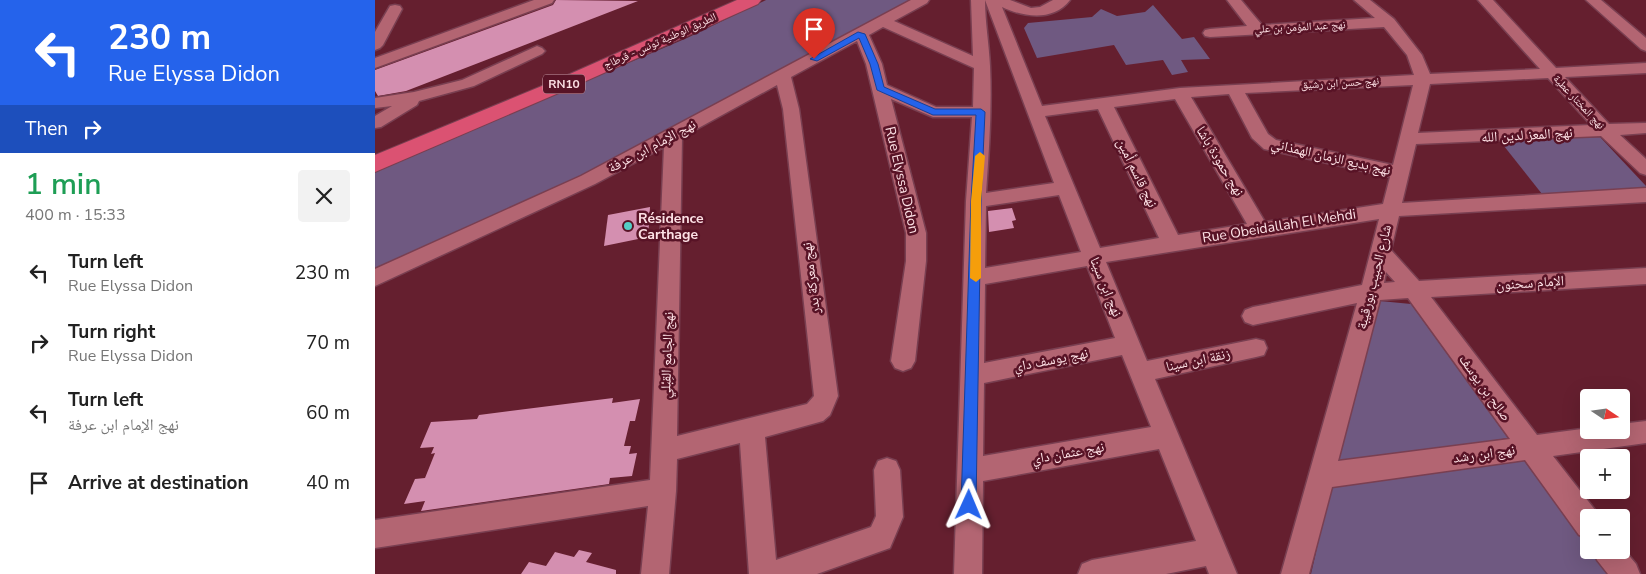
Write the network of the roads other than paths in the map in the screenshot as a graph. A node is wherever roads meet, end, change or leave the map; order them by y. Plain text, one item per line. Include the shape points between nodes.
1 (547, 0) edge
2 (726, 0) edge
3 (752, 0) edge
4 (922, 0) edge
5 (977, 0) edge
6 (992, 0) edge
7 (999, 0) edge
8 (1063, 0) edge
9 (1234, 0) edge
10 (1361, 0) edge
11 (1593, 0) edge
12 (1490, 5) edge
13 (395, 9) dead end
14 (881, 22) junction
15 (1389, 22) junction
16 (1257, 29) junction
17 (1210, 33) dead end
18 (861, 34) junction
19 (375, 45) edge
20 (1646, 46) edge
21 (537, 50) dead end
22 (375, 63) edge
23 (982, 66) junction
24 (1646, 68) edge
25 (1553, 74) junction
26 (783, 76) junction
27 (1423, 78) junction
28 (880, 88) junction
29 (1234, 88) junction
30 (1180, 93) junction
31 (415, 97) junction
32 (1103, 102) junction
33 (375, 103) edge
34 (981, 112) junction
35 (1035, 112) junction
36 (375, 123) edge
37 (1646, 128) edge
38 (1606, 130) junction
39 (673, 135) junction
40 (1407, 139) junction
41 (375, 150) edge
42 (375, 164) edge
43 (1646, 169) edge
44 (1399, 173) junction
45 (1065, 188) junction
46 (1646, 195) edge
47 (976, 201) junction
48 (1391, 210) junction
49 (1260, 230) junction
50 (1172, 243) junction
51 (1380, 251) junction
52 (1093, 257) junction
53 (1646, 276) edge
54 (375, 278) edge
55 (975, 278) junction
56 (1413, 290) junction
57 (1371, 292) junction
58 (1253, 316) dead end
59 (1130, 344) junction
60 (1256, 348) dead end
61 (903, 362) dead end
62 (1141, 372) junction
63 (973, 375) junction
64 (752, 429) junction
65 (1646, 432) edge
66 (1167, 436) junction
67 (1530, 448) junction
68 (664, 451) junction
69 (887, 470) dead end
70 (969, 471) junction
71 (1321, 476) junction
72 (663, 491) junction
73 (1580, 514) edge
74 (375, 534) edge
75 (1614, 559) edge
76 (1218, 563) edge
77 (655, 574) edge
78 (763, 574) edge
79 (777, 574) edge
80 (968, 574) edge
81 (1092, 574) edge
82 (1295, 574) edge
83 (1626, 574) edge

1 - 22 street
2 - 41 highway, الطريق الوطنية تونس - قرطاج / RN10
3 - 42 highway, الطريق الوطنية تونس - قرطاج / RN10
4 - 14 street, نهج الإمام ابن عرفة
5 - 23 street
6 - 35 street, نهج ابن سينا
7 - 8 street via 1027,13 1036,13 1045,12
9 - 16 street
10 - 15 street
11 - 20 street
12 - 25 street, نهج المختار عطية
13 - 19 street
14 - 18 street, نهج الإمام ابن عرفة
14 - 23 street
15 - 16 street, نهج عبد المؤمن بن علي
15 - 27 street via 1422,67
16 - 17 street, نهج عبد المؤمن بن علي
18 - 26 street, نهج الإمام ابن عرفة
18 - 28 street, Rue Elyssa Didon
21 - 31 street via 467,83
23 - 34 street
24 - 25 street, نهج حسن ابن رشيق
25 - 27 street, نهج حسن ابن رشيق
25 - 38 street, نهج المختار عطية
26 - 39 street, نهج الإمام ابن عرفة
26 - 64 street, نهج معركة بدر via 791,110 826,396 814,413
27 - 29 street, نهج حسن ابن رشيق
27 - 40 street, شارع الحبيب بورقيبة
28 - 34 street via 933,112
28 - 61 street, Rue Elyssa Didon via 916,232 916,261
29 - 30 street, نهج حسن ابن رشيق
29 - 44 street, نهج بديع الزمان الهمذاني via 1256,131 1270,145
30 - 32 street, نهج حسن ابن رشيق
30 - 49 street, نهج حمودة باشا
31 - 33 street
31 - 36 street
32 - 35 street, نهج حسن ابن رشيق
32 - 50 street, نهج قاسم أمين
34 - 47 street
35 - 45 street, نهج ابن سينا
37 - 38 street, نهج المعز لدين الله
38 - 40 street, نهج المعز لدين الله
38 - 43 street, نهج المختار عطية
39 - 54 street, نهج الإمام ابن عرفة via 588,180
39 - 68 street, نهج الجامع القِبْلي
40 - 44 street, شارع الحبيب بورقيبة
44 - 48 street, شارع الحبيب بورقيبة
45 - 47 street
45 - 52 street, نهج ابن سينا
46 - 48 street, Rue Obeidallah El Mehdi
47 - 55 street
48 - 49 street, Rue Obeidallah El Mehdi
48 - 51 street, شارع الحبيب بورقيبة
49 - 50 street, Rue Obeidallah El Mehdi
50 - 52 street, Rue Obeidallah El Mehdi
51 - 56 street, صالح بن يوسف
51 - 57 street, شارع الحبيب بورقيبة
52 - 55 street, Rue Obeidallah El Mehdi
52 - 59 street, نهج ابن سينا
53 - 56 street, الإمام سحنون
55 - 63 street
56 - 57 street, الإمام سحنون
56 - 67 street, صالح بن يوسف
57 - 58 street, الإمام سحنون
57 - 71 street, شارع الحبيب بورقيبة
59 - 62 street, نهج ابن سينا
59 - 63 street, نهج يوسف داي
60 - 62 street, زنقة ابن سينا
62 - 66 street, نهج ابن سينا
63 - 70 street
64 - 68 street, نهج معركة بدر
64 - 78 street
65 - 67 street, نهج ابن رشد
66 - 70 street, نهج عثمان داي
66 - 76 street, نهج ابن سينا
67 - 71 street, نهج ابن رشد
67 - 73 street, صالح بن يوسف
68 - 72 street, نهج الجامع القِبْلي
69 - 79 street via 890,517 880,538
70 - 80 street
71 - 82 street, شارع الحبيب بورقيبة
72 - 74 street
72 - 77 street, نهج الجامع القِبْلي
75 - 83 street
76 - 81 street

